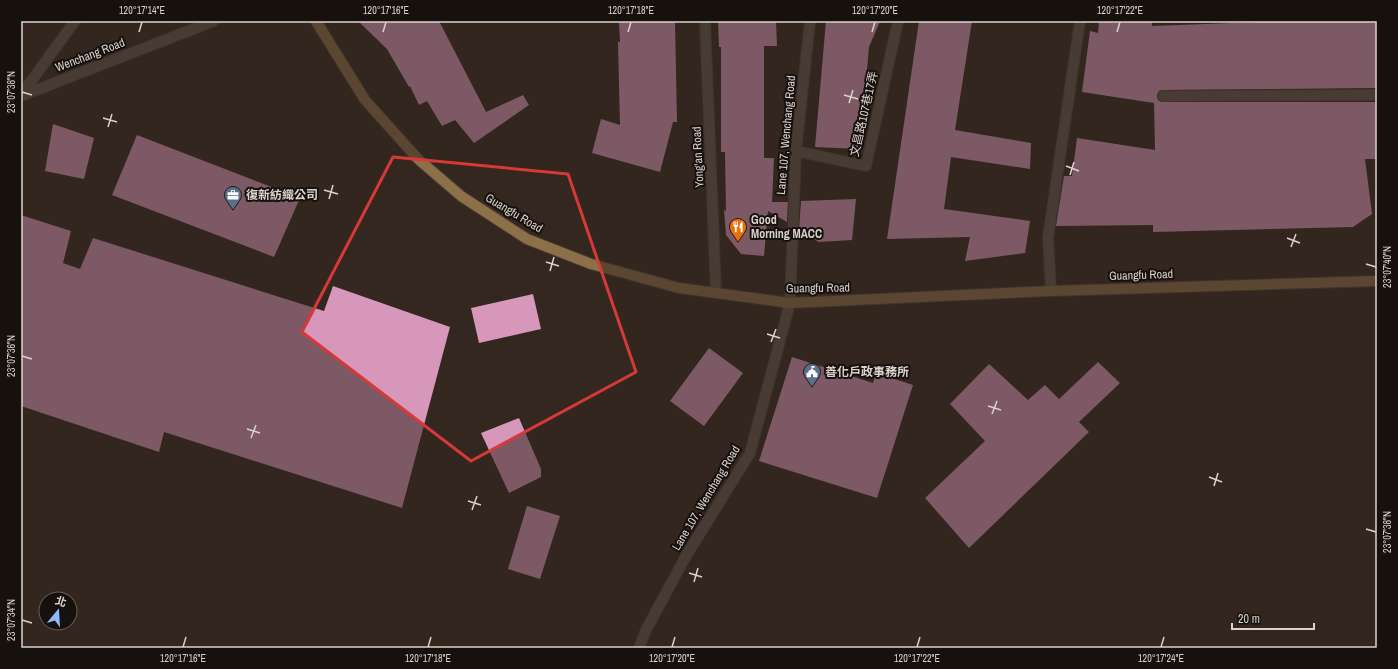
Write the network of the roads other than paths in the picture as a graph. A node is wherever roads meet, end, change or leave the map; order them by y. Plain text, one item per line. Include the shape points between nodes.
1 (75, 21) edge
2 (214, 21) edge
3 (316, 21) edge
4 (705, 21) edge
5 (810, 21) edge
6 (898, 21) edge
7 (1080, 21) edge
8 (21, 95) edge
9 (1377, 95) edge
10 (1163, 96) dead end
11 (796, 151) junction
12 (1377, 281) edge
13 (1051, 291) junction
14 (716, 293) junction
15 (790, 303) junction
16 (639, 648) edge

1 - 8 street
2 - 8 street, Wenchang Road
3 - 14 main road, Guangfu Road via 365,100 418,159 461,196 527,239 590,264 679,288
4 - 14 street, Yong'an Road
5 - 11 street, Lane 107, Wenchang Road
6 - 11 street, 文昌路107巷17弄 via 866,166
7 - 13 street via 1048,238
9 - 10 street
11 - 15 street, Lane 107, Wenchang Road
12 - 13 main road, Guangfu Road
13 - 15 main road, Guangfu Road
14 - 15 main road, Guangfu Road
15 - 16 street, Lane 107, Wenchang Road via 750,453 686,556

